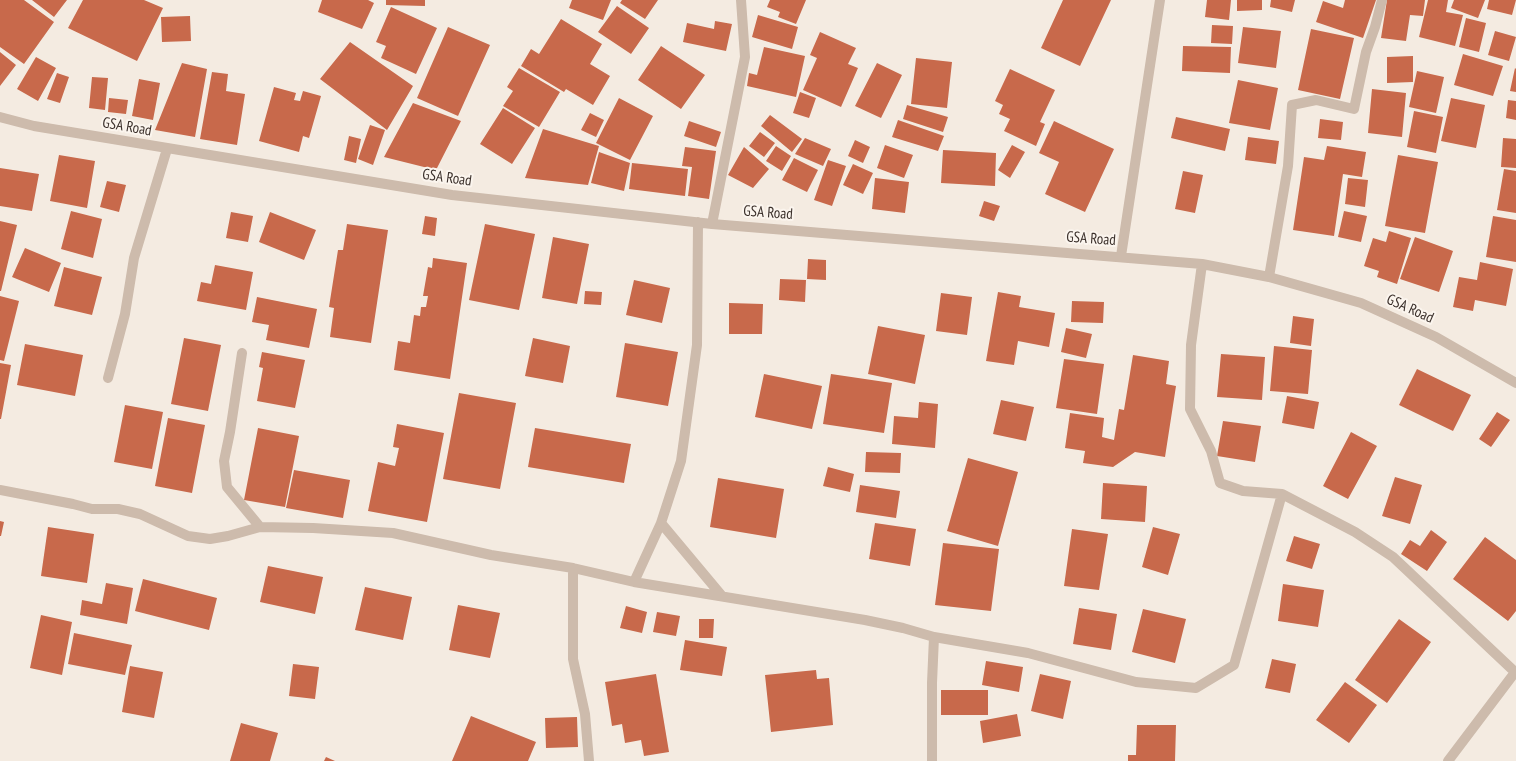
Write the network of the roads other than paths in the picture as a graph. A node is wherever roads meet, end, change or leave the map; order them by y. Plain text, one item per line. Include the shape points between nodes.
1 (741, 0) edge
2 (1160, 0) edge
3 (1382, 0) edge
4 (0, 116) edge
5 (167, 148) junction
6 (698, 222) junction
7 (712, 224) junction
8 (1121, 256) junction
9 (1202, 264) junction
10 (1269, 277) junction
11 (242, 353) dead end
12 (108, 378) dead end
13 (1516, 383) edge
14 (0, 490) edge
15 (1282, 494) junction
16 (661, 523) junction
17 (260, 527) junction
18 (573, 568) junction
19 (634, 582) junction
20 (722, 596) junction
21 (934, 637) junction
22 (1515, 671) edge
23 (589, 761) edge
24 (932, 761) edge
25 (1448, 761) edge

1 - 7 street via 745,57
2 - 8 street
3 - 10 street via 1366,52 1354,109 1316,100 1292,105 1288,166
4 - 5 street, GSA Road via 34,126
5 - 6 street, GSA Road via 452,195
5 - 12 street via 134,258 126,314
6 - 7 street, GSA Road
6 - 16 street via 697,345 681,461
7 - 8 street, GSA Road
8 - 9 street, GSA Road
9 - 10 street, GSA Road
9 - 15 street via 1191,345 1190,409 1211,451 1220,484 1243,491
10 - 13 street, GSA Road via 1361,303 1436,337
11 - 17 street via 224,461 226,487
14 - 17 street via 92,509 118,509 140,514 188,536 210,539
15 - 21 street via 1234,665 1196,688 1136,682 1028,653
15 - 22 street via 1355,532 1393,557
16 - 19 street
16 - 20 street
17 - 18 street via 393,533 491,555
18 - 19 street
18 - 23 street via 573,659 585,714
19 - 20 street
20 - 21 street via 865,620
21 - 24 street
22 - 25 street

